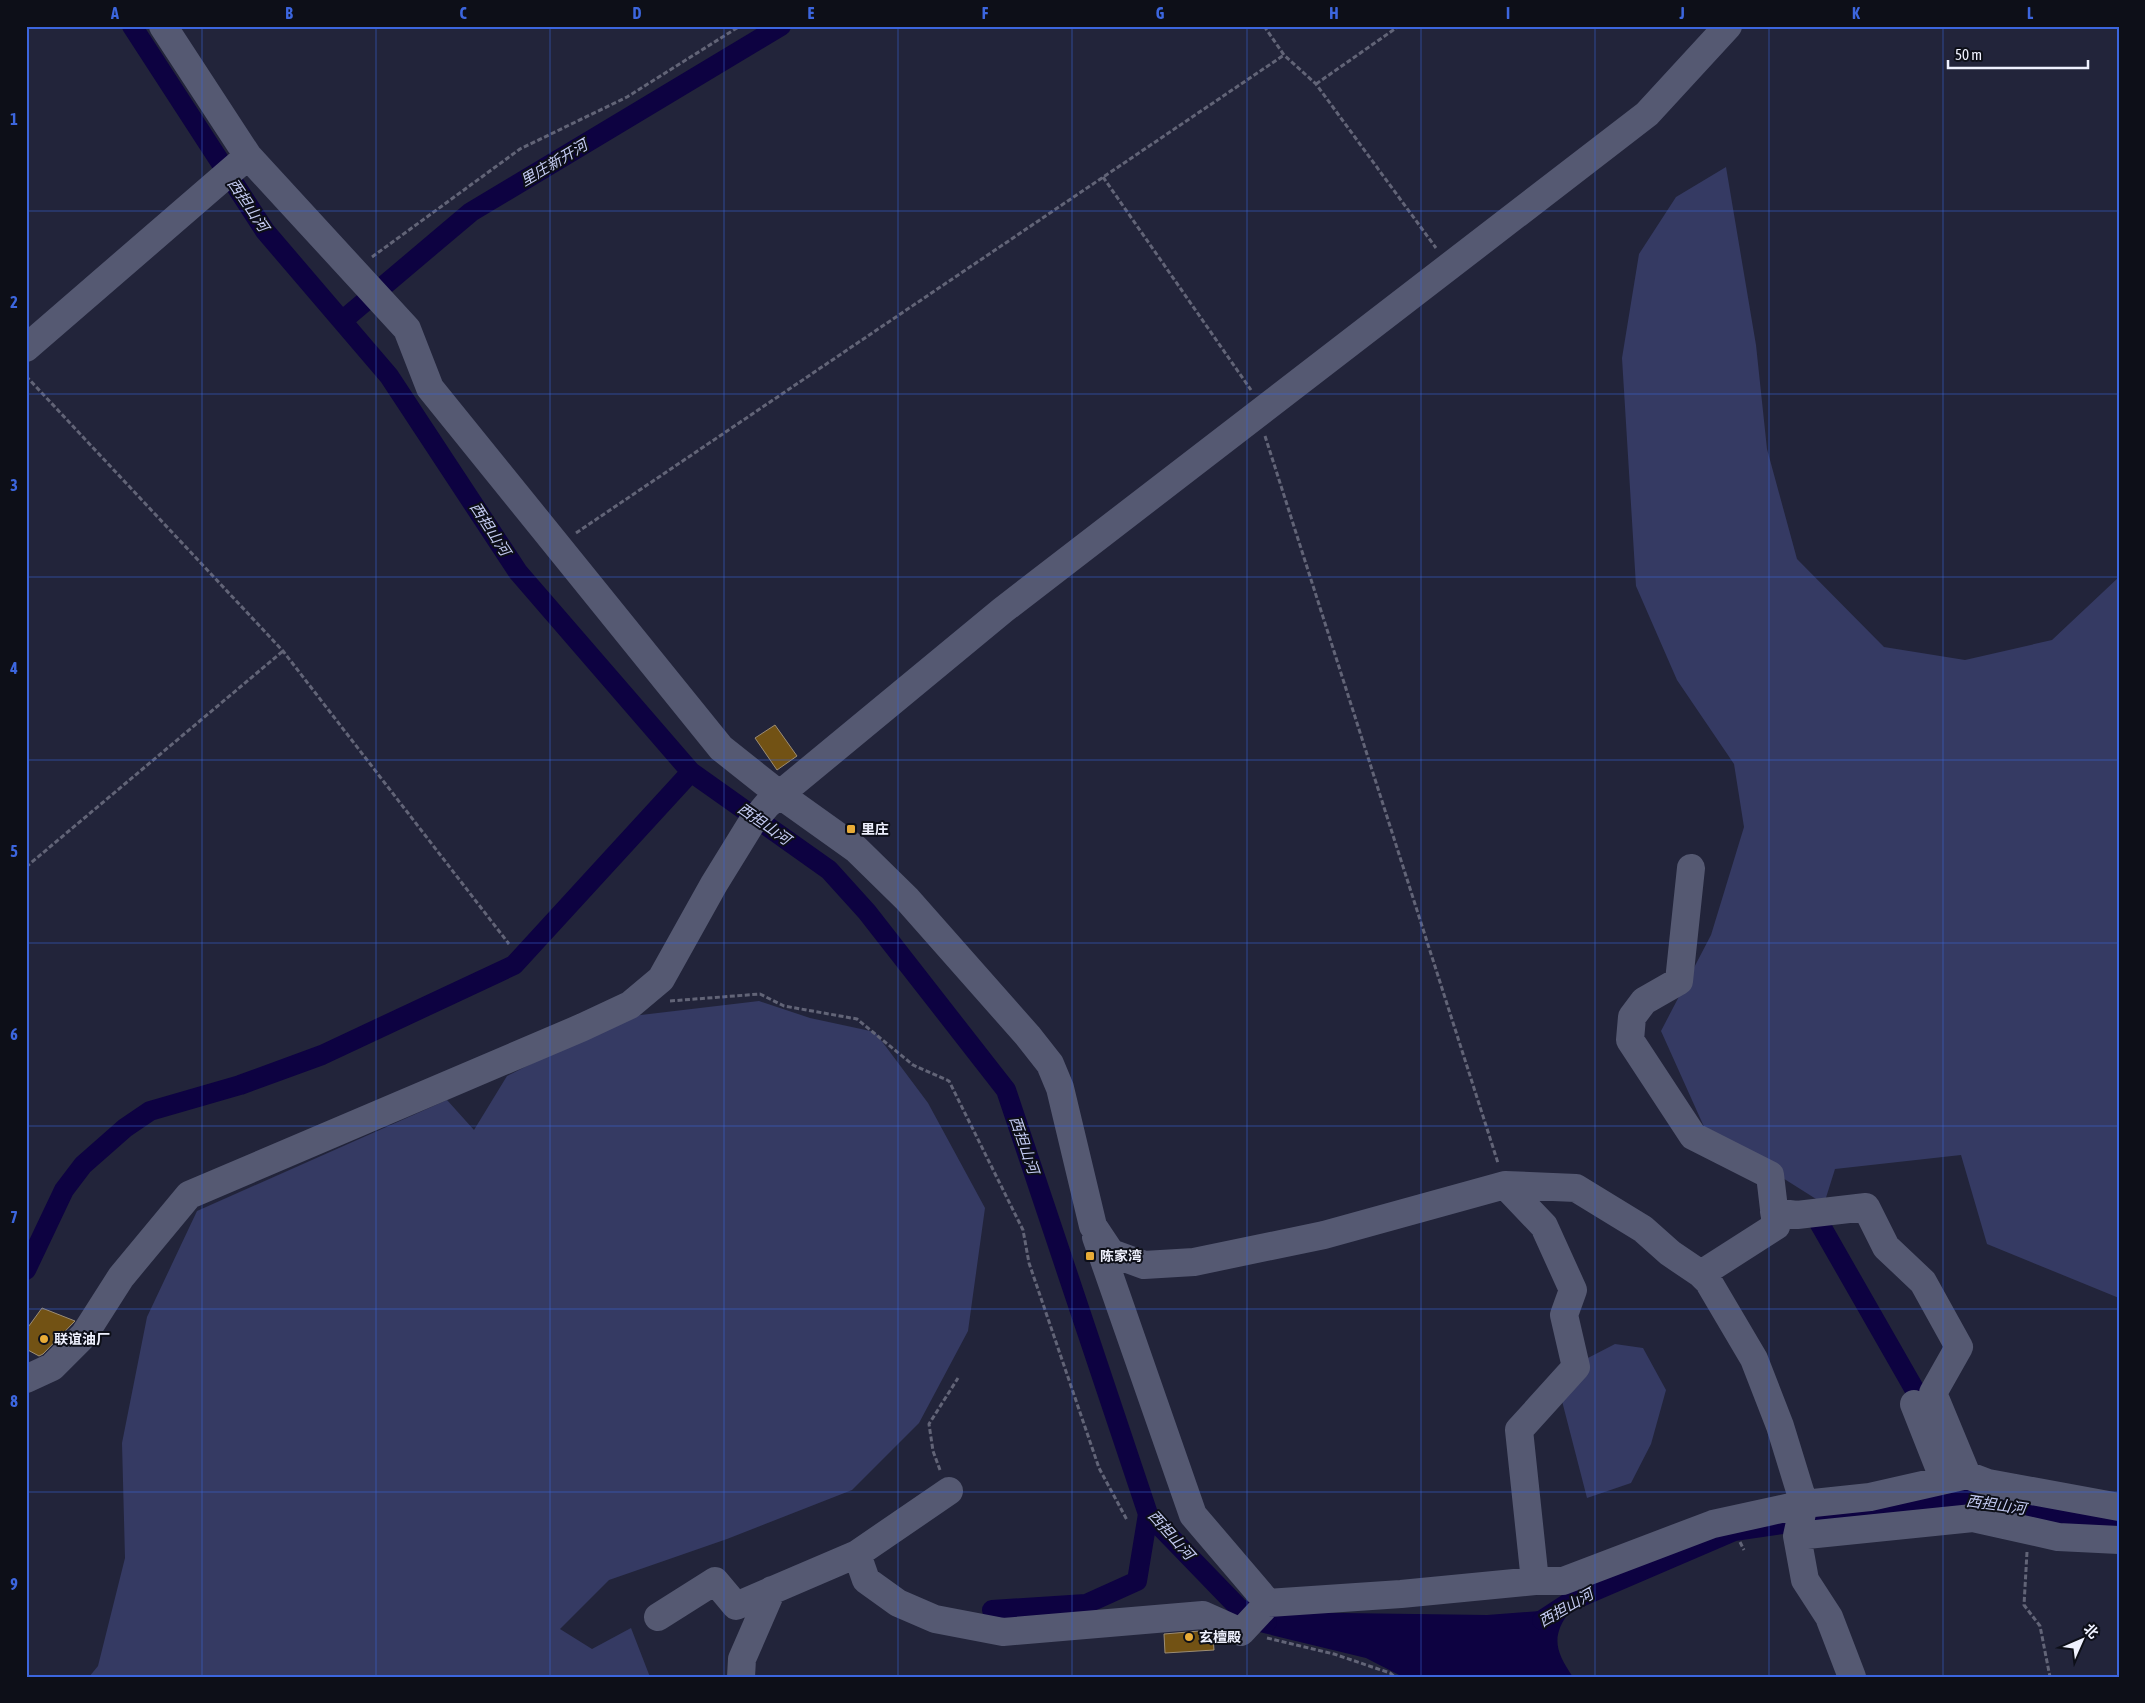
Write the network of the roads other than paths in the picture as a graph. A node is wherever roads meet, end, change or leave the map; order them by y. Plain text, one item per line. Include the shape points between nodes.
1 (163, 26) edge
2 (1728, 26) edge
3 (248, 156) junction
4 (26, 348) edge
5 (766, 808) junction
6 (1691, 868) dead end
7 (1505, 1185) junction
8 (1774, 1212) junction
9 (1093, 1226) junction
10 (1701, 1274) junction
11 (26, 1379) edge
12 (1914, 1404) dead end
13 (1955, 1477) junction
14 (949, 1491) road end
15 (1804, 1504) junction
16 (2119, 1507) edge
17 (1797, 1536) junction
18 (2119, 1540) edge
19 (857, 1554) junction
20 (1535, 1580) junction
21 (772, 1590) junction
22 (1268, 1603) junction
23 (658, 1617) dead end
24 (741, 1677) edge
25 (1852, 1677) edge

1 - 3 street
2 - 5 street via 1647,114 1003,610
3 - 4 street
3 - 5 street via 407,330 430,388
5 - 9 street via 856,849 913,906 1050,1064 1060,1088
5 - 11 street via 714,884 661,979 630,1004 189,1195 121,1277 84,1335 52,1368
6 - 8 street via 1679,981 1644,1001 1632,1017 1630,1040 1693,1136 1770,1175
7 - 9 street via 1324,1235 1194,1262 1144,1265 1112,1253
7 - 10 street via 1576,1188 1643,1229
7 - 20 street via 1544,1226 1573,1290 1564,1315 1576,1367 1519,1430
8 - 10 street via 1776,1226
8 - 13 street via 1797,1215 1866,1207 1886,1247 1923,1282 1959,1347 1933,1393
9 - 22 street via 1193,1515
10 - 15 street via 1708,1280 1754,1359 1780,1426
12 - 13 street
13 - 15 street via 1870,1497
13 - 16 street
14 - 19 street
15 - 17 street
15 - 20 street via 1713,1524 1563,1582
17 - 18 street via 1973,1518 2058,1537
17 - 25 street via 1805,1580 1829,1617
19 - 21 street
19 - 22 street via 866,1580 898,1603 935,1618 1003,1632 1203,1615 1241,1632
20 - 22 street
21 - 23 street via 736,1606 715,1581
21 - 24 street via 742,1659

